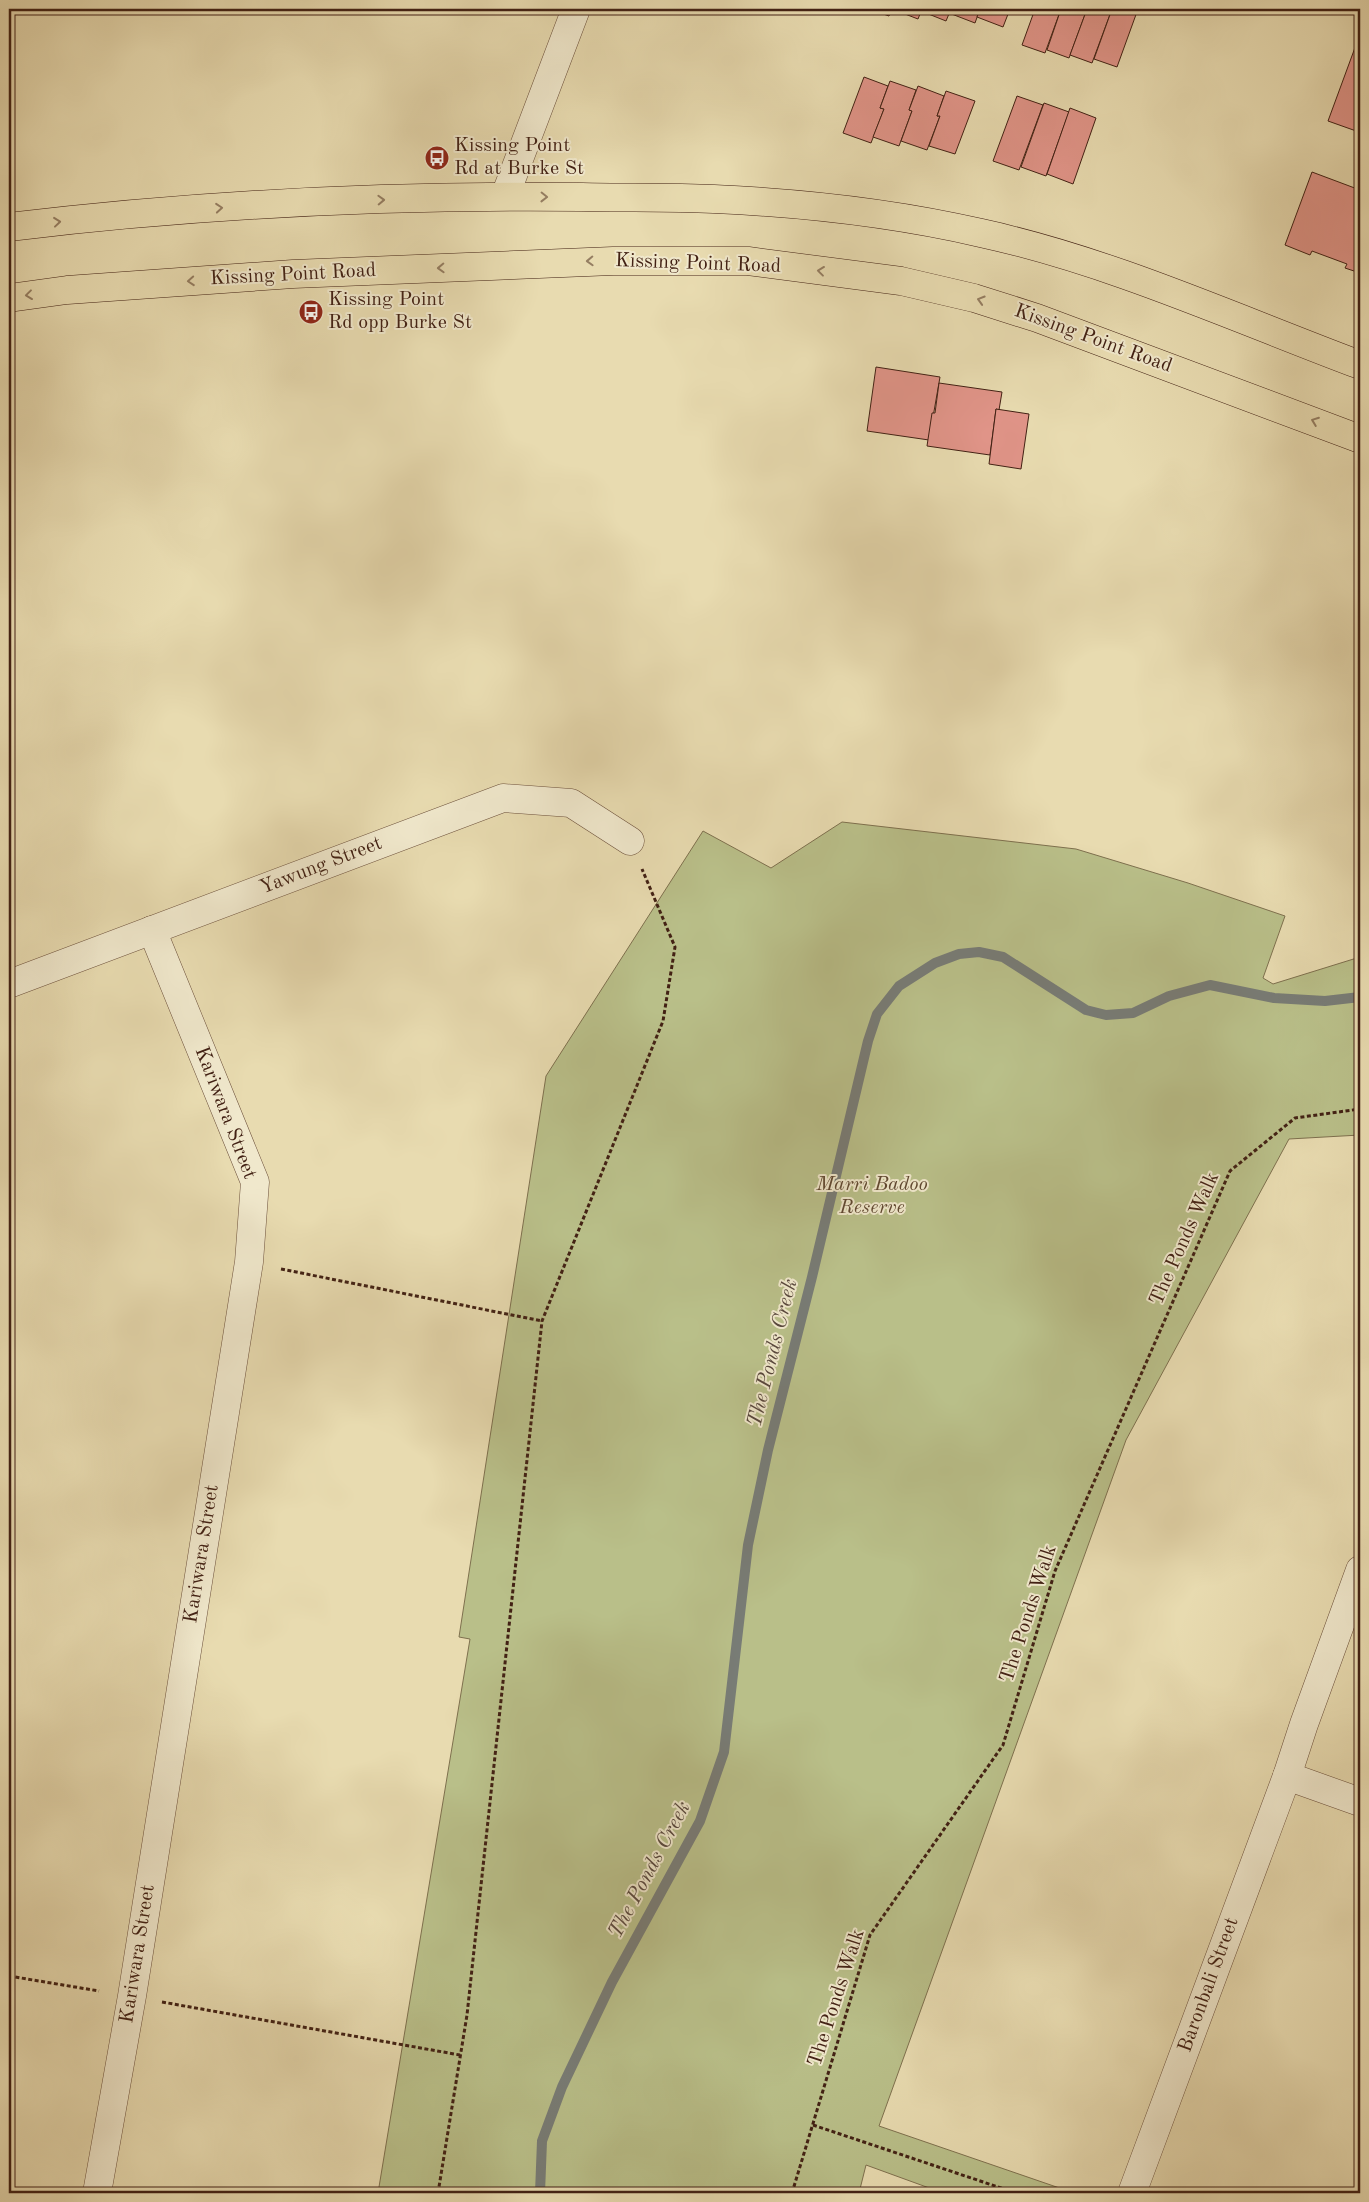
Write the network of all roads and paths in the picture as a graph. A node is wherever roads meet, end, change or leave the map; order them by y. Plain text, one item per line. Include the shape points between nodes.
1 (576, 9) edge
2 (505, 196) junction
3 (9, 227) edge
4 (9, 298) edge
5 (1360, 365) edge
6 (1360, 439) edge
7 (630, 841) joint
8 (152, 930) junction
9 (9, 984) edge
10 (1360, 1109) edge
11 (249, 1262) junction
12 (542, 1321) junction
13 (1360, 1570) edge
14 (1287, 1776) junction
15 (1360, 1802) edge
16 (9, 1976) edge
17 (132, 1996) junction
18 (460, 2055) junction
19 (813, 2125) junction
20 (97, 2193) edge
21 (438, 2193) edge
22 (792, 2193) edge
23 (1016, 2193) edge
24 (1132, 2193) edge

1 - 2 street
3 -> 2 main road via 268,203
2 -> 5 main road via 715,199 915,219 984,233 1052,252 1164,290
6 -> 4 main road, Kissing Point Road via 1037,318 974,298 901,281 748,261 613,261 312,273 67,290
7 - 8 street, Yawung Street via 571,803 503,798
7 - 12 path via 675,947 662,1021
8 - 9 street, Yawung Street
8 - 11 street, Kariwara Street via 255,1182
10 - 19 path, The Ponds Walk via 1295,1118 1230,1171 1056,1571 1003,1745 870,1935
11 - 12 path
11 - 17 street, Kariwara Street
12 - 18 path via 467,2016
13 - 14 street, Baronbali Street
14 - 15 street
14 - 24 street, Baronbali Street
16 - 17 path
17 - 18 path
17 - 20 street, Kariwara Street
18 - 21 path
19 - 22 path, The Ponds Walk
19 - 23 path

